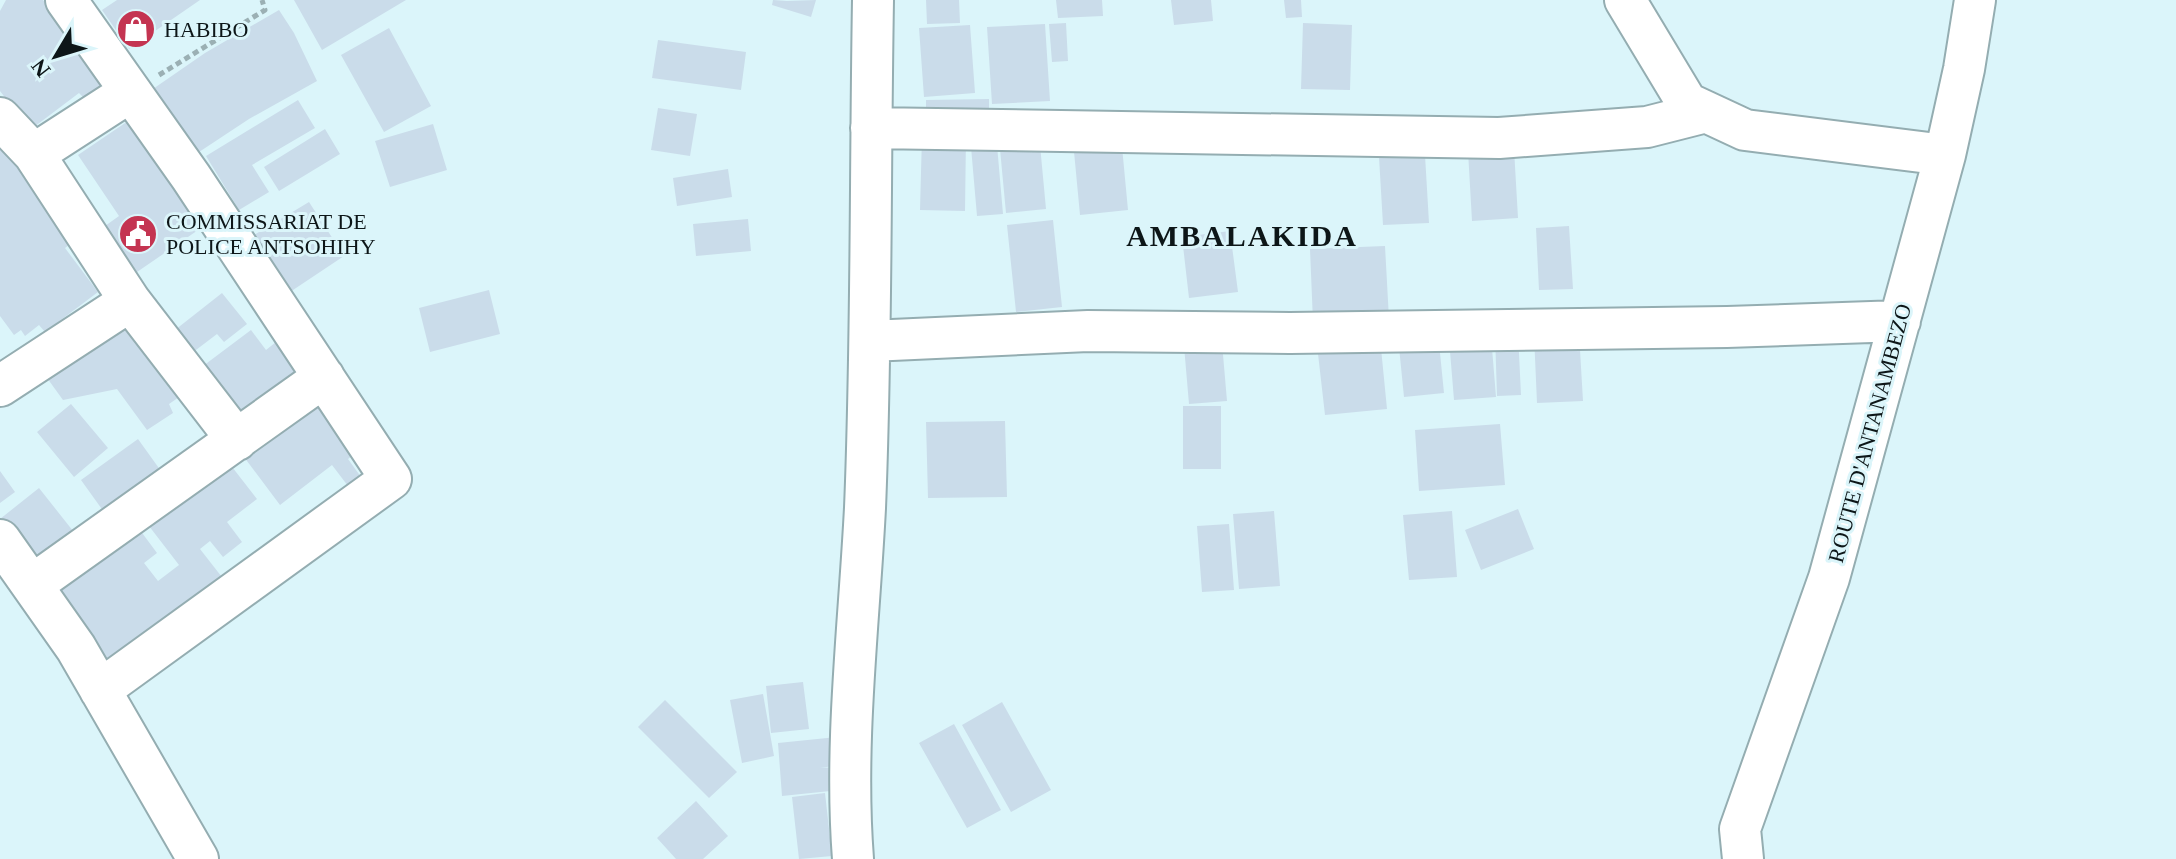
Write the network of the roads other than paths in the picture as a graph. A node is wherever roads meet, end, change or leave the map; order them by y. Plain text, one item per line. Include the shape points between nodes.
1 (66, 0) edge
2 (873, 0) edge
3 (1625, 0) edge
4 (1975, 0) edge
5 (130, 92) junction
6 (1706, 112) junction
7 (0, 118) edge
8 (871, 128) junction
9 (34, 154) junction
10 (1945, 155) junction
11 (130, 301) junction
12 (1900, 321) junction
13 (870, 341) junction
14 (324, 377) junction
15 (0, 386) edge
16 (237, 440) junction
17 (0, 540) edge
18 (32, 585) junction
19 (100, 690) junction
20 (198, 859) edge
21 (853, 859) edge
22 (1743, 859) edge

1 - 5 street
2 - 8 street
3 - 6 street via 1687,103
4 - 10 street, ROUTE D'ANTANAMBEZO
5 - 9 street
5 - 14 street
6 - 8 street via 1647,127 1499,138
6 - 10 street via 1745,130
7 - 9 street
8 - 13 street
9 - 11 street
10 - 12 street, ROUTE D'ANTANAMBEZO
11 - 15 street
11 - 16 street
12 - 13 street via 1290,333 1088,331
12 - 22 street, ROUTE D'ANTANAMBEZO via 1829,578 1740,829
13 - 21 street via 849,803
14 - 16 street
14 - 19 street via 391,479
16 - 18 street
17 - 18 street
18 - 19 street
19 - 20 street

